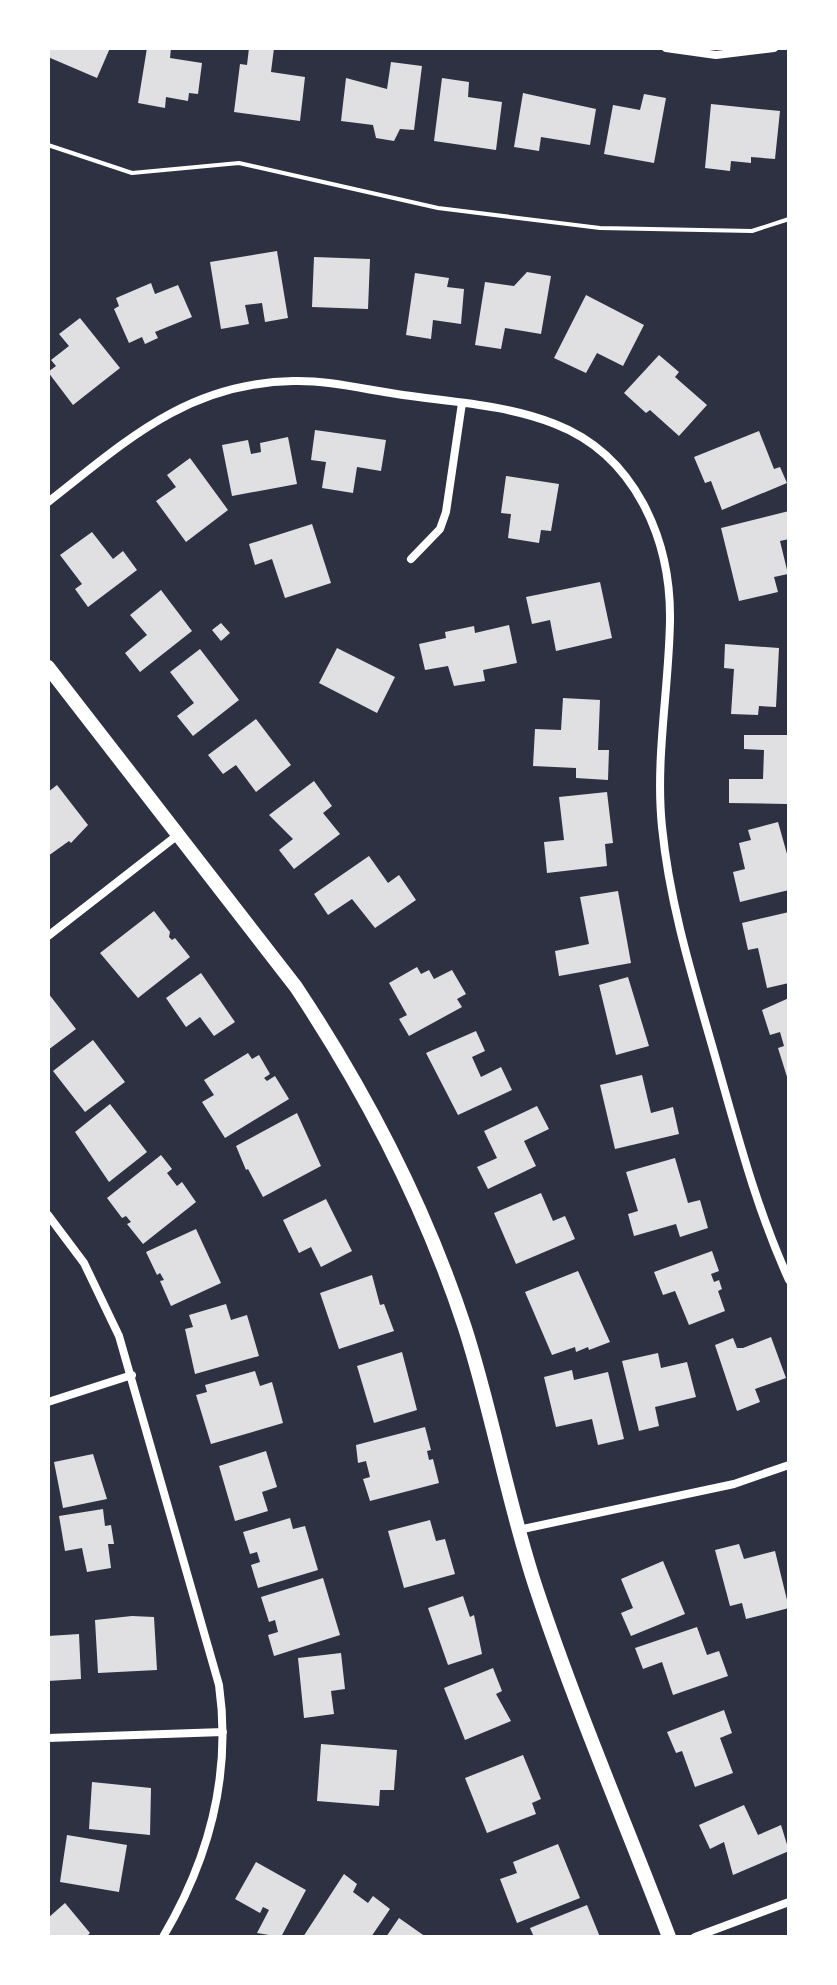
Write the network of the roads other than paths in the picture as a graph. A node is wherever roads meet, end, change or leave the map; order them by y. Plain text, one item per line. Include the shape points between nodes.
1 (666, 48) edge
2 (774, 48) edge
3 (462, 403) junction
4 (48, 502) edge
5 (411, 559) dead end
6 (48, 667) edge
7 (179, 834) junction
8 (48, 936) edge
9 (48, 1215) edge
10 (789, 1280) edge
11 (132, 1375) junction
12 (48, 1402) edge
13 (789, 1465) edge
14 (518, 1530) junction
15 (223, 1732) junction
16 (48, 1738) edge
17 (789, 1902) edge
18 (163, 1937) edge
19 (669, 1937) edge
20 (695, 1937) edge

1 - 2 street via 716,55
3 - 4 street via 296,381 225,389 157,419
3 - 5 street via 446,512 440,529
3 - 10 street via 555,424 581,437 626,476 657,533 670,589 660,806 676,914 747,1169
6 - 7 street
7 - 8 street
7 - 14 street via 296,987 390,1145 461,1317
9 - 11 street via 84,1263 107,1306
11 - 12 street
11 - 15 street via 219,1685
13 - 14 street via 734,1484
14 - 19 street via 560,1655
15 - 16 street
15 - 18 street via 221,1780 209,1841
17 - 20 street

